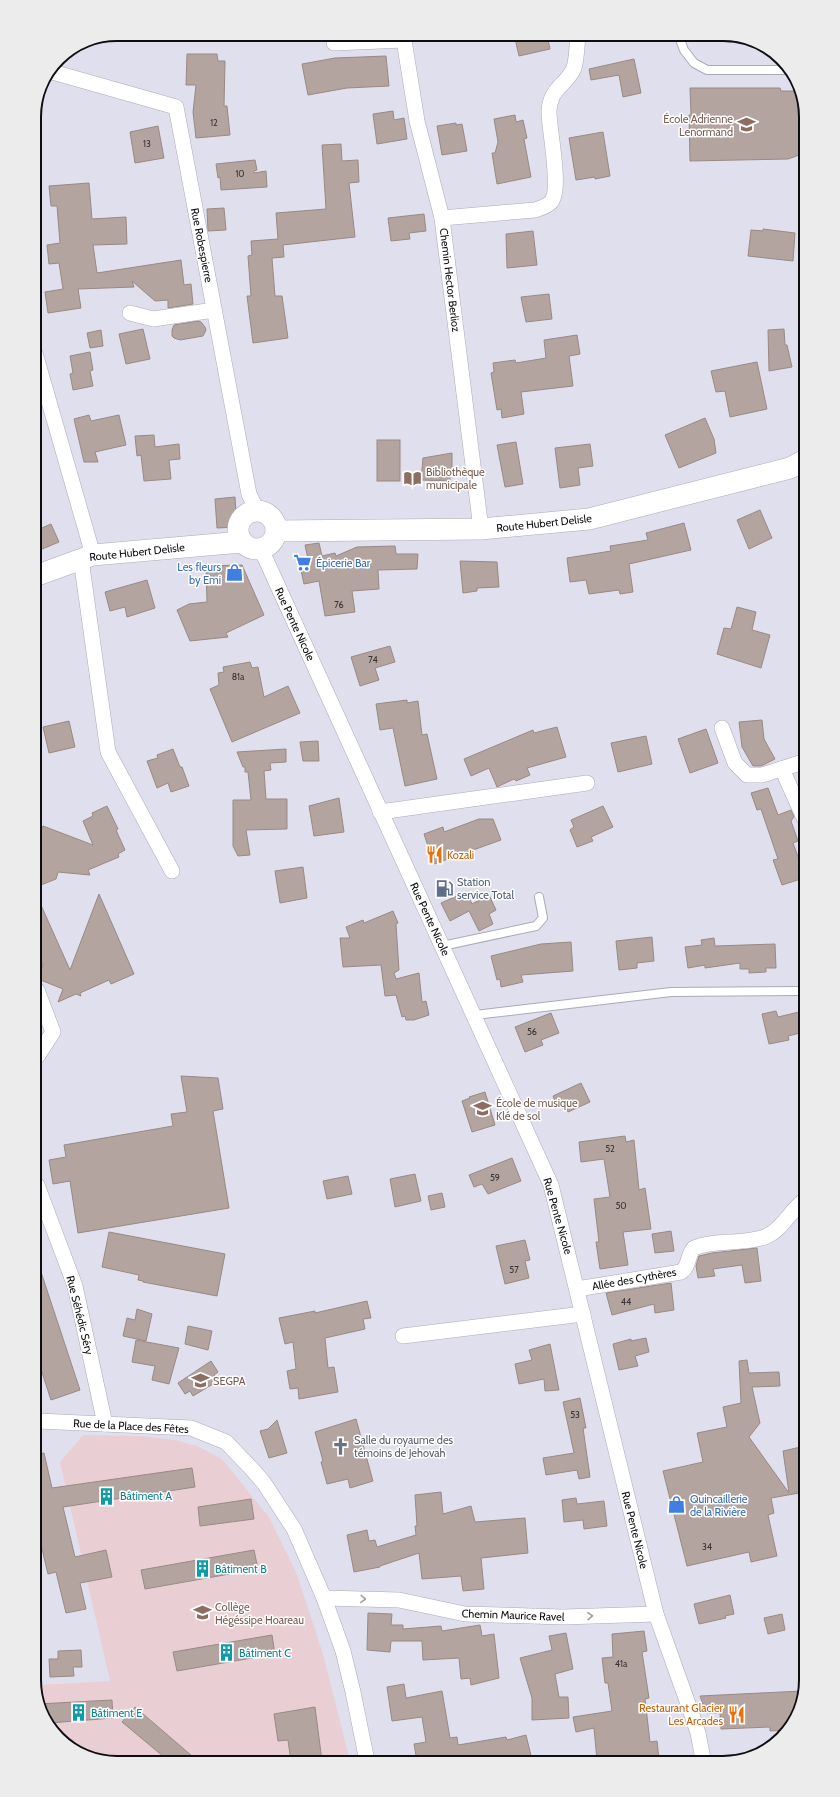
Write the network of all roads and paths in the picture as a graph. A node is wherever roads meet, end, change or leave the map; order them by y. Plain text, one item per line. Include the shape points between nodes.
1 (357, 41) edge
2 (404, 41) edge
3 (577, 41) edge
4 (681, 41) edge
5 (334, 43) dead end
6 (782, 70) edge
7 (56, 73) edge
8 (442, 218) junction
9 (214, 310) junction
10 (130, 313) dead end
11 (41, 377) edge
12 (799, 463) edge
13 (256, 511) junction
14 (481, 529) junction
15 (277, 531) junction
16 (252, 546) junction
17 (87, 557) junction
18 (41, 574) edge
19 (722, 728) dead end
20 (799, 763) edge
21 (782, 769) junction
22 (587, 783) dead end
23 (799, 807) edge
24 (380, 812) junction
25 (172, 872) dead end
26 (539, 897) dead end
27 (442, 946) junction
28 (799, 991) edge
29 (41, 1002) edge
30 (475, 1015) junction
31 (41, 1051) edge
32 (41, 1196) edge
33 (799, 1204) edge
34 (577, 1289) junction
35 (583, 1314) junction
36 (403, 1336) dead end
37 (41, 1421) edge
38 (105, 1424) junction
39 (324, 1598) junction
40 (656, 1614) junction
41 (366, 1756) edge
42 (702, 1756) edge

1 - 5 street
2 - 8 street, Chemin Hector Berlioz via 417,121
3 - 8 street via 574,67 552,95 549,111 556,189 551,202 544,208 534,210
4 - 6 lane via 694,63 707,70
7 - 9 street, Rue Robespierre via 176,107
8 - 14 street, Chemin Hector Berlioz
9 - 10 street via 153,319
9 - 13 street, Rue Robespierre via 249,494
11 - 17 street
12 - 14 main road, Route Hubert Delisle via 790,468 589,519
13 - 15 main road via 265,512 271,517
13 - 16 main road via 250,512 239,523 238,534
14 - 15 main road, Route Hubert Delisle
15 - 16 main road via 274,540 268,546
16 - 17 main road, Route Hubert Delisle
16 - 24 street, Rue Pente Nicole
17 - 18 main road, Route Hubert Delisle
17 - 25 street via 108,752
19 - 21 street via 735,762 747,775 762,775
20 - 21 street
21 - 23 street
22 - 24 street
24 - 27 street, Rue Pente Nicole
26 - 27 lane via 542,918 536,926
27 - 30 street, Rue Pente Nicole
28 - 30 lane via 672,992
29 - 31 street via 53,1032
30 - 34 street, Rue Pente Nicole via 551,1185
32 - 38 street, Rue Séhédic Séry via 75,1286
33 - 34 street, Allée des Cythères via 778,1228 767,1236 694,1248 687,1266 681,1272
34 - 35 street, Rue Pente Nicole
35 - 36 street
35 - 40 street, Rue Pente Nicole
37 - 38 street, Rue de la Place des Fêtes
38 - 39 street, Rue de la Place des Fêtes via 191,1428 226,1442 264,1483 276,1500 294,1529
39 -> 40 street, Chemin Maurice Ravel via 399,1600 464,1614 563,1617
39 - 41 street, Rue de la Place des Fêtes via 343,1651
40 - 42 street, Rue Pente Nicole via 698,1732

